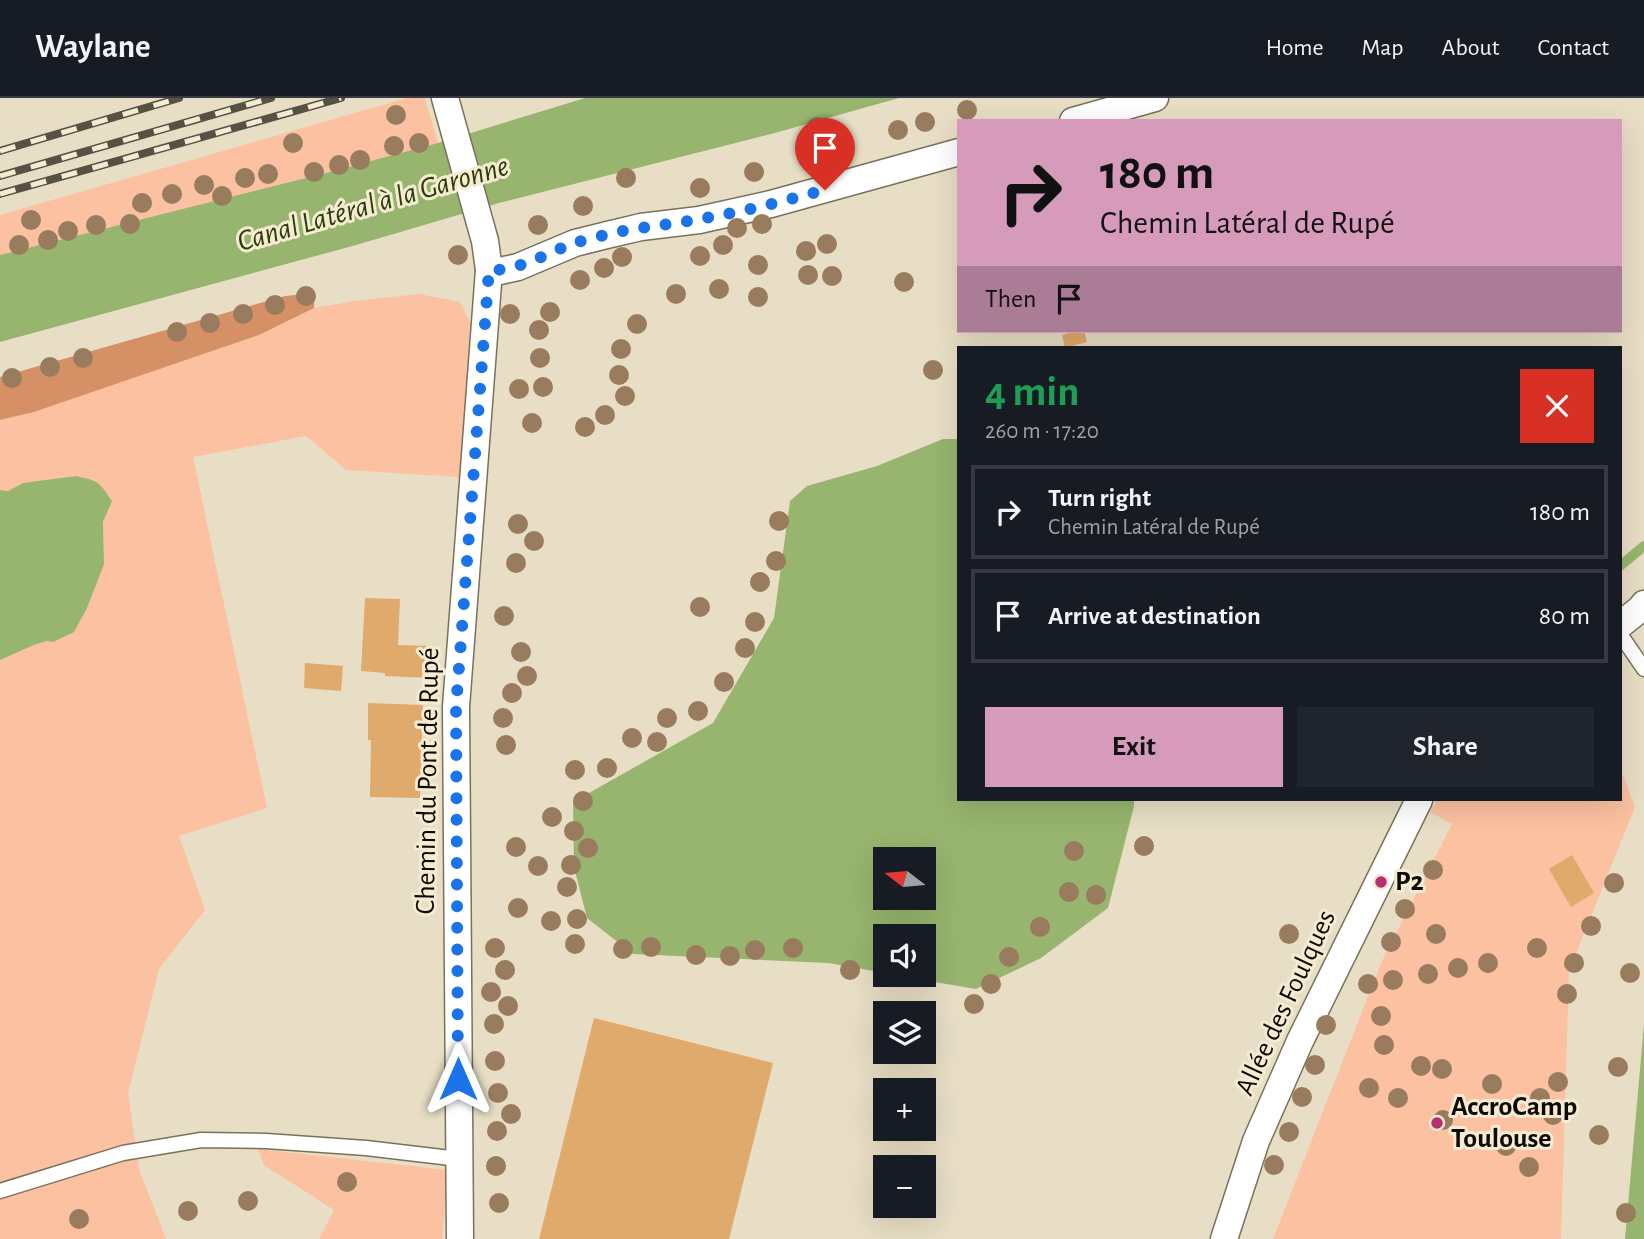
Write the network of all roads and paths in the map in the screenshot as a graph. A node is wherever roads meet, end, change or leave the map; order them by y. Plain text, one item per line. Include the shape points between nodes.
1 (444, 98) edge
2 (1155, 98) edge
3 (1080, 119) edge
4 (957, 153) edge
5 (489, 270) junction
6 (1644, 604) edge
7 (1622, 623) edge
8 (1622, 637) edge
9 (1644, 669) edge
10 (1419, 801) edge
11 (459, 1158) junction
12 (0, 1191) edge
13 (460, 1239) edge
14 (1224, 1239) edge

1 - 5 street, Chemin du Pont de Rupé
2 - 3 street
4 - 5 street via 771,204 607,234 518,267
5 - 11 street, Chemin du Pont de Rupé via 456,707
6 - 7 street
8 - 9 lane
10 - 14 street, Allée des Foulques via 1300,1041 1256,1141
11 - 12 lane via 267,1141 201,1140 123,1153
11 - 13 street, Chemin du Pont de Rupé

